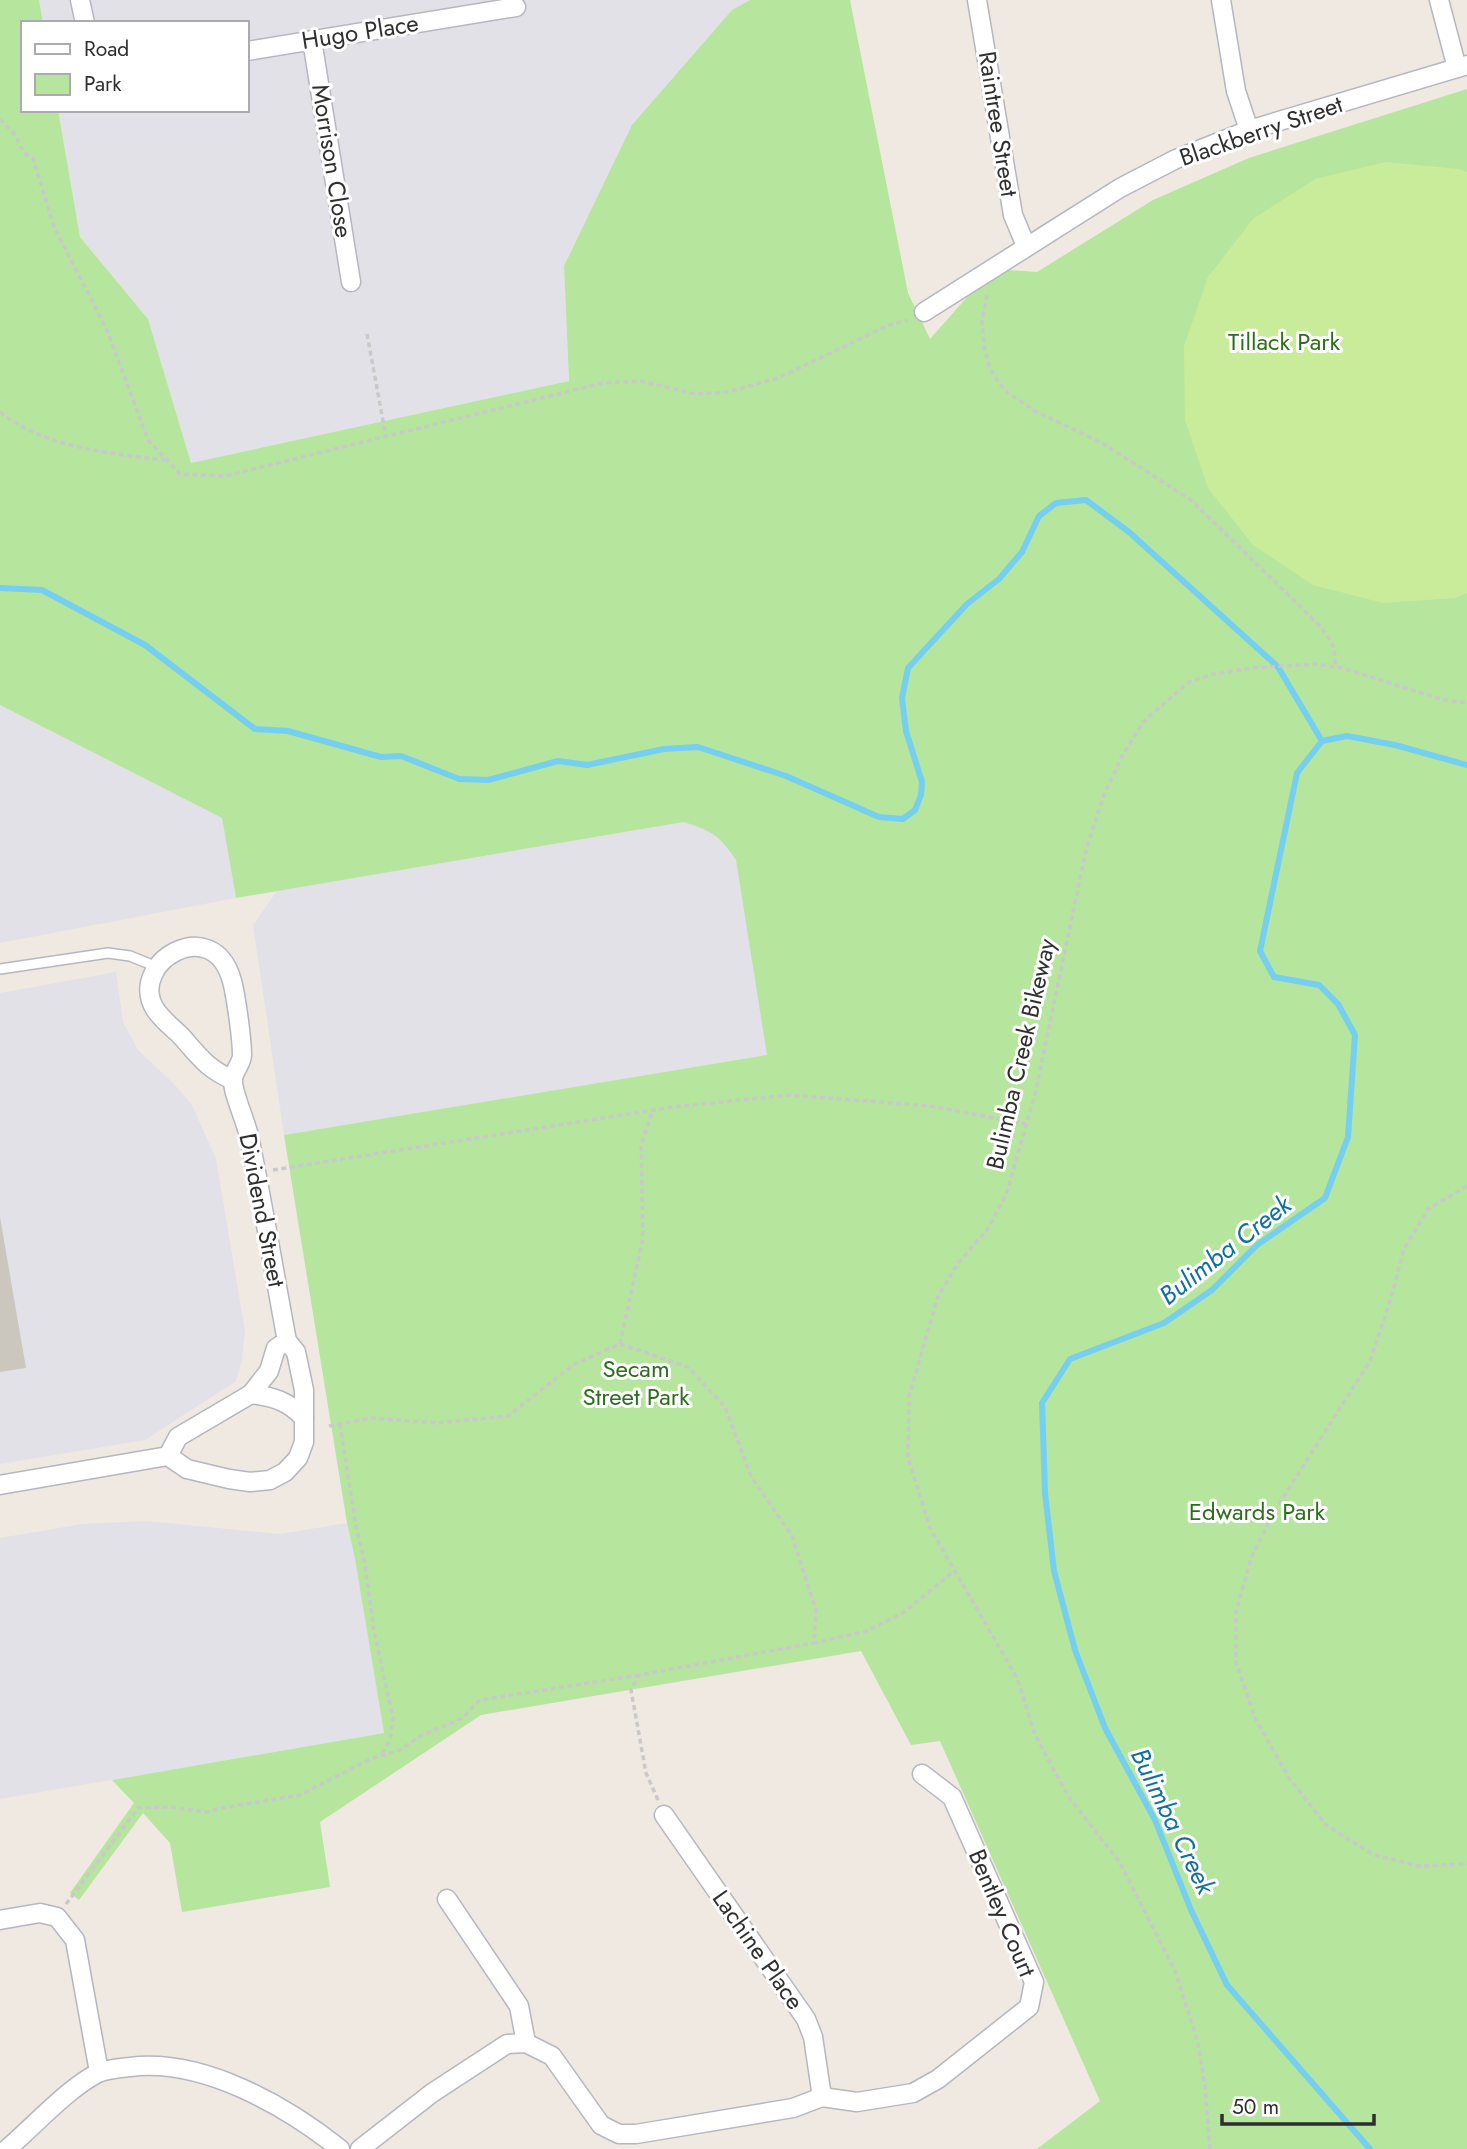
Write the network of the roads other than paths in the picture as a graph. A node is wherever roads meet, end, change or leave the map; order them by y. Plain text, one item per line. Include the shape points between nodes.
1 (80, 0) edge
2 (977, 0) edge
3 (1221, 0) edge
4 (1439, 0) edge
5 (516, 7) dead end
6 (85, 21) edge
7 (312, 40) junction
8 (248, 51) edge
9 (1462, 67) edge
10 (1249, 130) junction
11 (1027, 246) junction
12 (351, 282) dead end
13 (924, 312) road end
14 (157, 967) junction
15 (0, 970) edge
16 (233, 1080) junction
17 (287, 1340) junction
18 (251, 1394) junction
19 (304, 1418) junction
20 (168, 1456) junction
21 (0, 1485) edge
22 (922, 1774) dead end
23 (664, 1815) road end
24 (447, 1899) dead end
25 (0, 1920) edge
26 (526, 2043) junction
27 (99, 2072) junction
28 (822, 2097) junction
29 (7, 2149) edge
30 (340, 2149) edge
31 (360, 2149) edge

1 - 6 street
2 - 11 street, Raintree Street via 1013,215
3 - 10 street via 1236,91
4 - 9 street
5 - 7 street, Hugo Place
7 - 8 street, Hugo Place
7 - 12 street, Morrison Close
9 - 10 street, Blackberry Street
10 - 11 street, Blackberry Street via 1120,188
11 - 13 street, Blackberry Street
14 - 15 lane via 108,953
14 - 16 street via 150,994 155,1009 214,1072
14 - 16 street, Dividend Street via 166,957 196,946 212,950 225,963 232,982 242,1057
16 - 17 street, Dividend Street via 248,1133
17 - 18 street via 276,1348 269,1371
17 - 19 street, Dividend Street via 299,1365
18 - 19 street via 272,1396
18 - 20 street via 178,1437
19 - 20 street, Dividend Street via 304,1442 298,1458 270,1480 229,1479 187,1469
20 - 21 street
22 - 28 street, Bentley Court via 952,1797 1034,1982 1029,2007 938,2079 913,2093 857,2102
23 - 28 street, Lachine Place via 806,2019
24 - 26 street via 519,2006
25 - 27 street via 40,1913 57,1917 75,1940
26 - 28 street, Bentley Court via 552,2056 601,2125 619,2134 793,2108
26 - 31 street via 507,2044 496,2051
27 - 29 street
27 - 30 street via 151,2064 196,2071 308,2123

